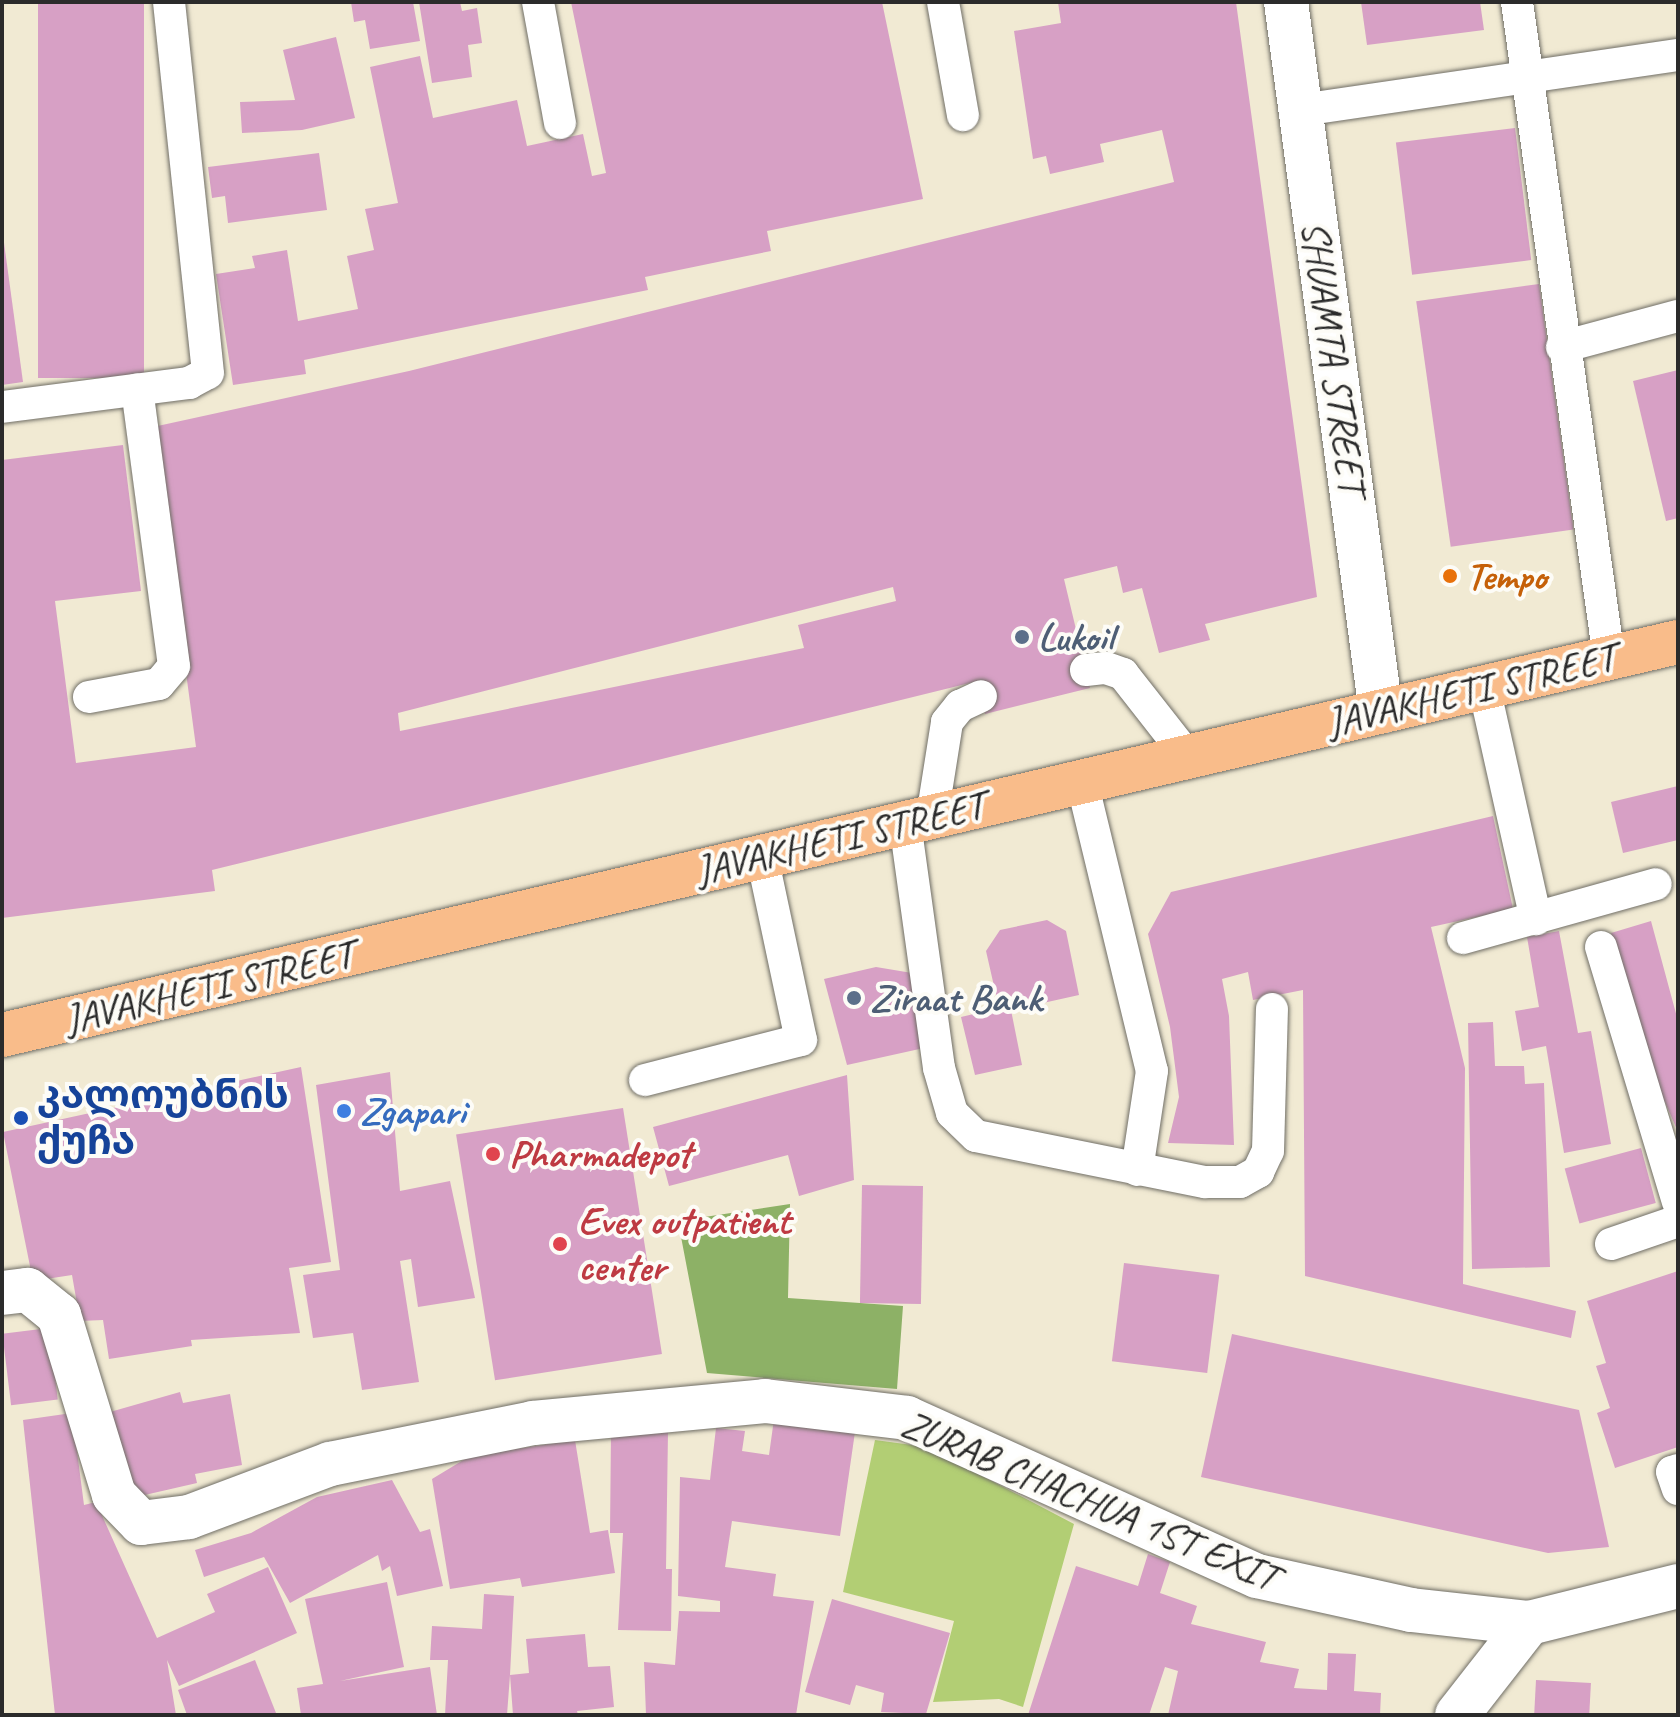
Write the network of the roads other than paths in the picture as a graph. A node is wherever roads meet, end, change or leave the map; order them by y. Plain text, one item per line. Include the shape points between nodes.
1 (169, 2) edge
2 (538, 2) edge
3 (943, 2) edge
4 (1286, 2) edge
5 (1517, 2) edge
6 (1678, 55) edge
7 (1528, 79) junction
8 (1301, 110) junction
9 (963, 115) dead end
10 (560, 123) dead end
11 (1678, 316) edge
12 (1562, 347) junction
13 (137, 389) junction
14 (2, 407) edge
15 (1678, 642) edge
16 (1609, 658) junction
17 (1086, 670) dead end
18 (1484, 687) junction
19 (981, 696) dead end
20 (89, 697) dead end
21 (1381, 712) junction
22 (1188, 757) junction
23 (1082, 782) junction
24 (919, 820) junction
25 (762, 857) junction
26 (1656, 884) dead end
27 (1536, 919) junction
28 (1463, 938) dead end
29 (1601, 947) dead end
30 (1272, 1009) dead end
31 (2, 1035) edge
32 (645, 1080) dead end
33 (1137, 1170) junction
34 (1678, 1202) edge
35 (1678, 1221) edge
36 (1611, 1244) dead end
37 (2, 1293) edge
38 (1678, 1470) edge
39 (1678, 1489) edge
40 (1678, 1586) edge
41 (1529, 1623) junction
42 (1457, 1715) edge

1 - 13 lane via 208,373 189,383
2 - 10 lane
3 - 9 lane
4 - 8 street, SHUAMTA STREET
5 - 7 lane
6 - 7 lane
7 - 8 lane
7 - 12 lane
8 - 21 street, SHUAMTA STREET
11 - 12 lane
12 - 16 lane
13 - 14 lane
13 - 20 lane via 174,666 159,684
15 - 16 main road, JAVAKHETI STREET
16 - 18 main road, JAVAKHETI STREET
17 - 22 lane via 1106,668 1123,674
18 - 21 main road, JAVAKHETI STREET
18 - 27 lane
19 - 24 lane via 960,706 947,722
21 - 22 main road, JAVAKHETI STREET
22 - 23 main road, JAVAKHETI STREET
23 - 24 main road, JAVAKHETI STREET
23 - 33 lane via 1152,1071
24 - 25 main road, JAVAKHETI STREET
24 - 33 lane via 939,1068 952,1113 976,1136
25 - 31 main road, JAVAKHETI STREET
25 - 32 lane via 801,1040
26 - 27 lane
27 - 28 lane
29 - 34 lane
30 - 33 lane via 1271,1128 1258,1172 1240,1182 1205,1182
35 - 36 lane
37 - 41 street, ZURAB CHACHUA 1ST EXIT via 28,1290 59,1315 114,1495 141,1523 189,1517 330,1464 533,1423 765,1401 907,1418 1257,1576 1411,1610
38 - 39 lane via 1672,1472
40 - 41 street
41 - 42 street

